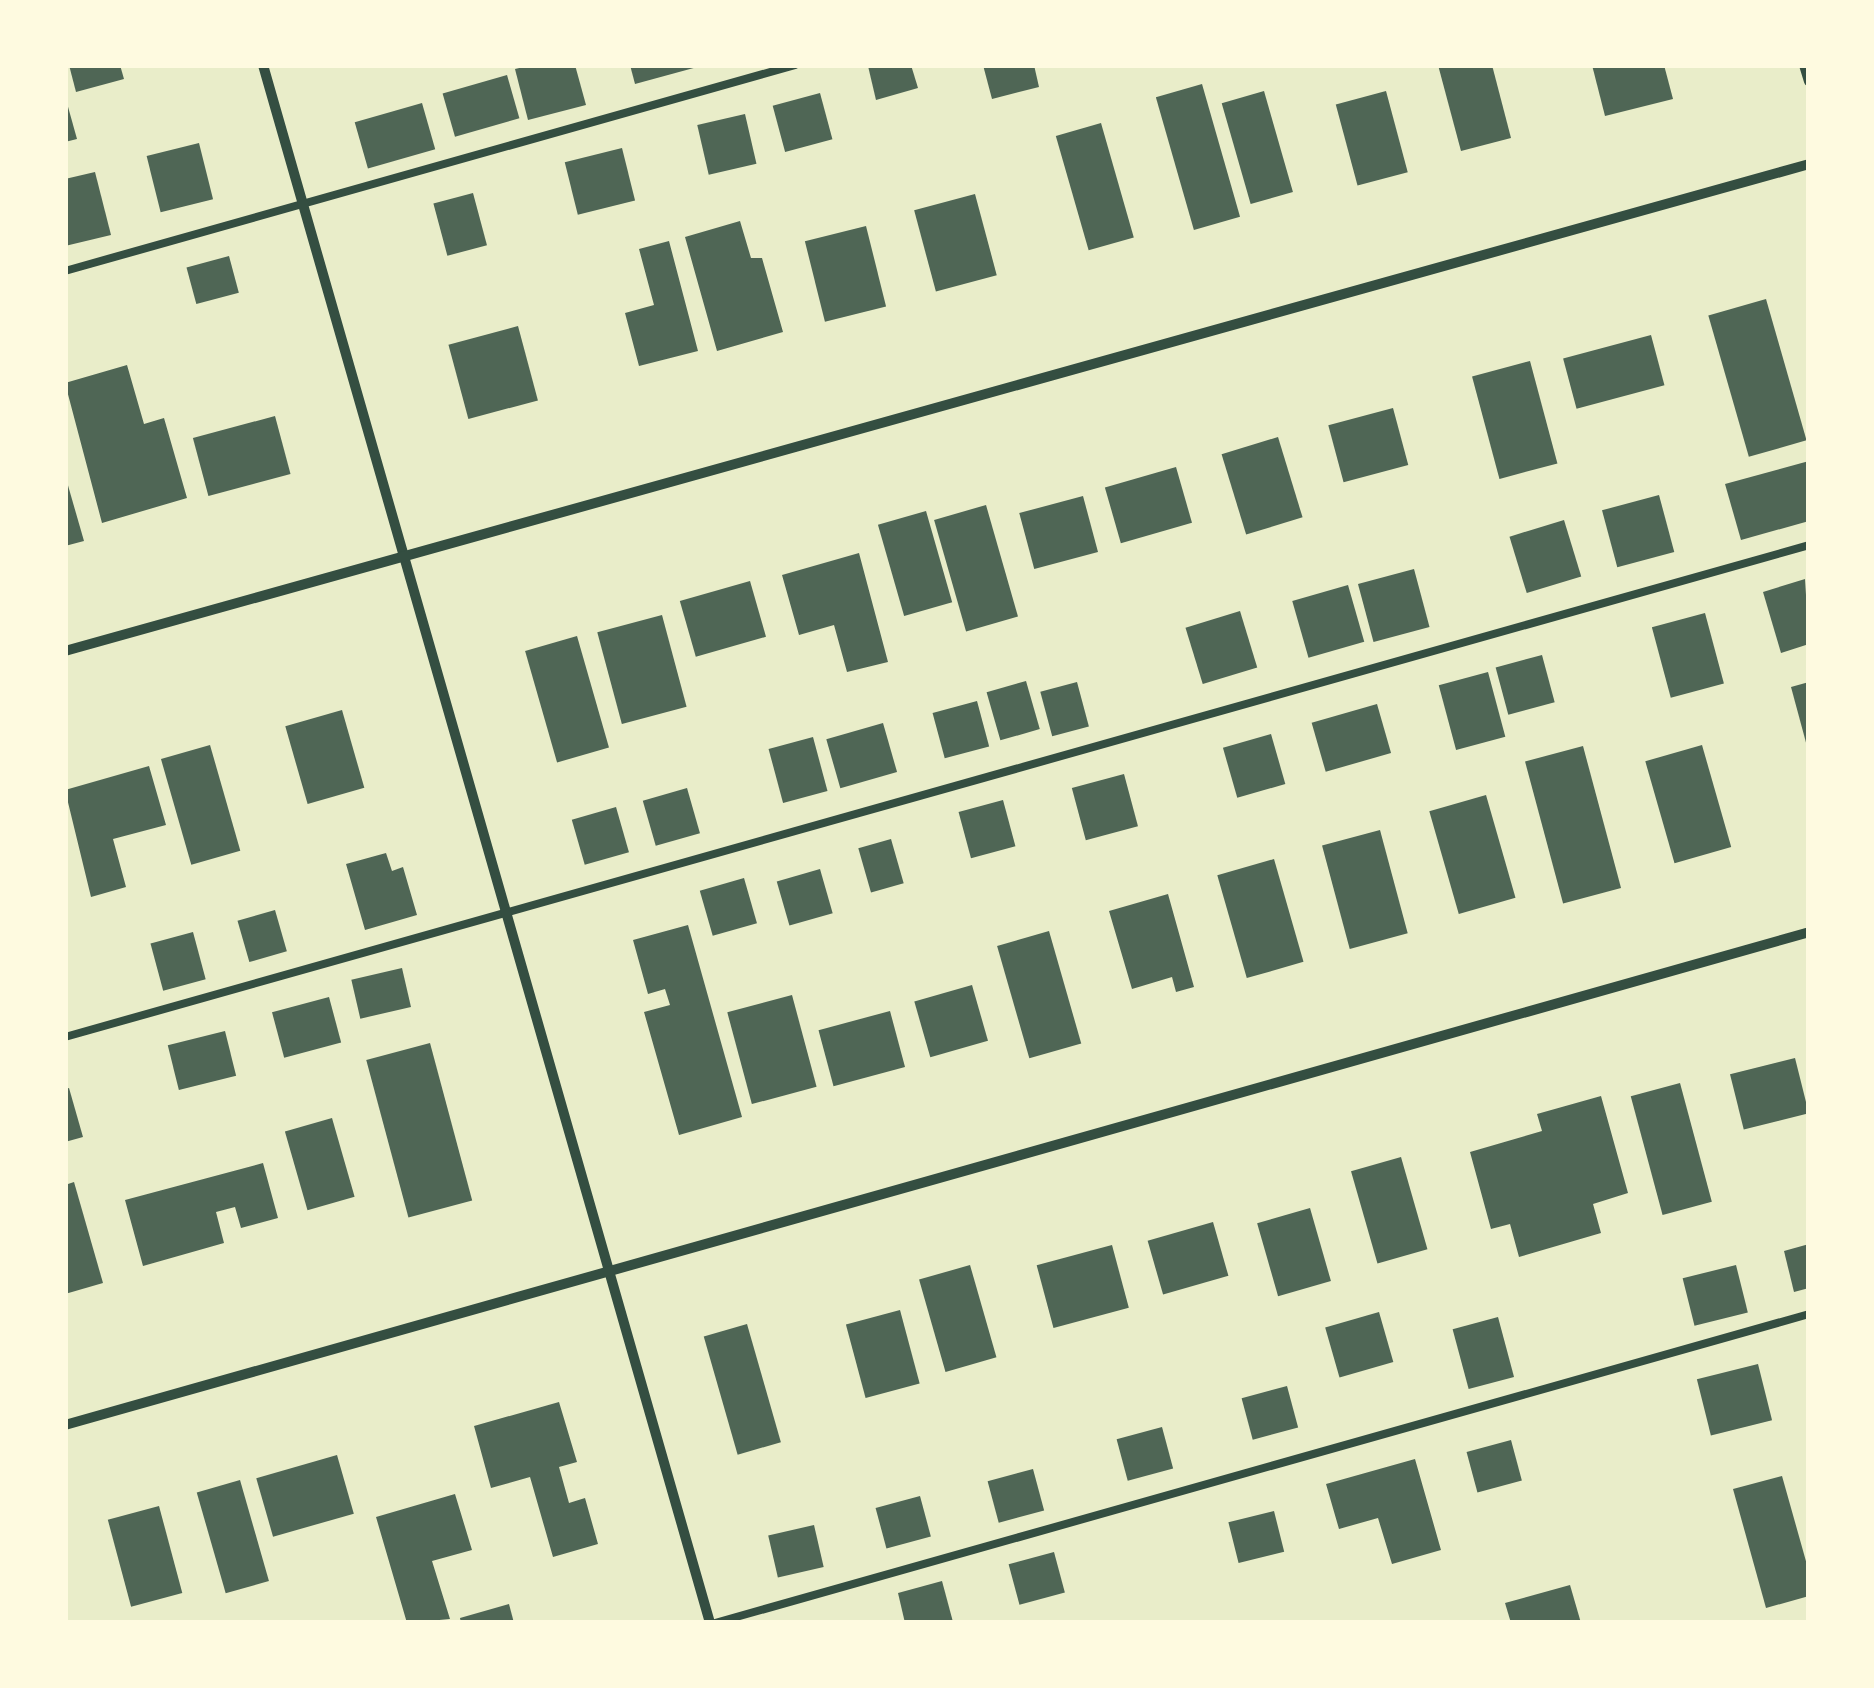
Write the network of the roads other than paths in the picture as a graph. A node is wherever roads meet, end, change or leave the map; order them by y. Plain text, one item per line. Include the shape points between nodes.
1 (263, 65) edge
2 (795, 65) edge
3 (1804, 65) edge
4 (1809, 81) edge
5 (1809, 164) edge
6 (304, 204) junction
7 (65, 271) edge
8 (1809, 545) edge
9 (403, 556) junction
10 (65, 650) edge
11 (507, 912) junction
12 (1809, 932) edge
13 (65, 1037) edge
14 (612, 1271) junction
15 (1809, 1314) edge
16 (65, 1426) edge
17 (712, 1623) edge

1 - 6 street
2 - 6 lane
3 - 4 street
5 - 9 street
6 - 7 lane
6 - 9 street
8 - 11 lane
9 - 10 street
9 - 11 street
11 - 13 lane
11 - 14 street
12 - 14 street
14 - 16 street
14 - 17 street
15 - 17 lane

